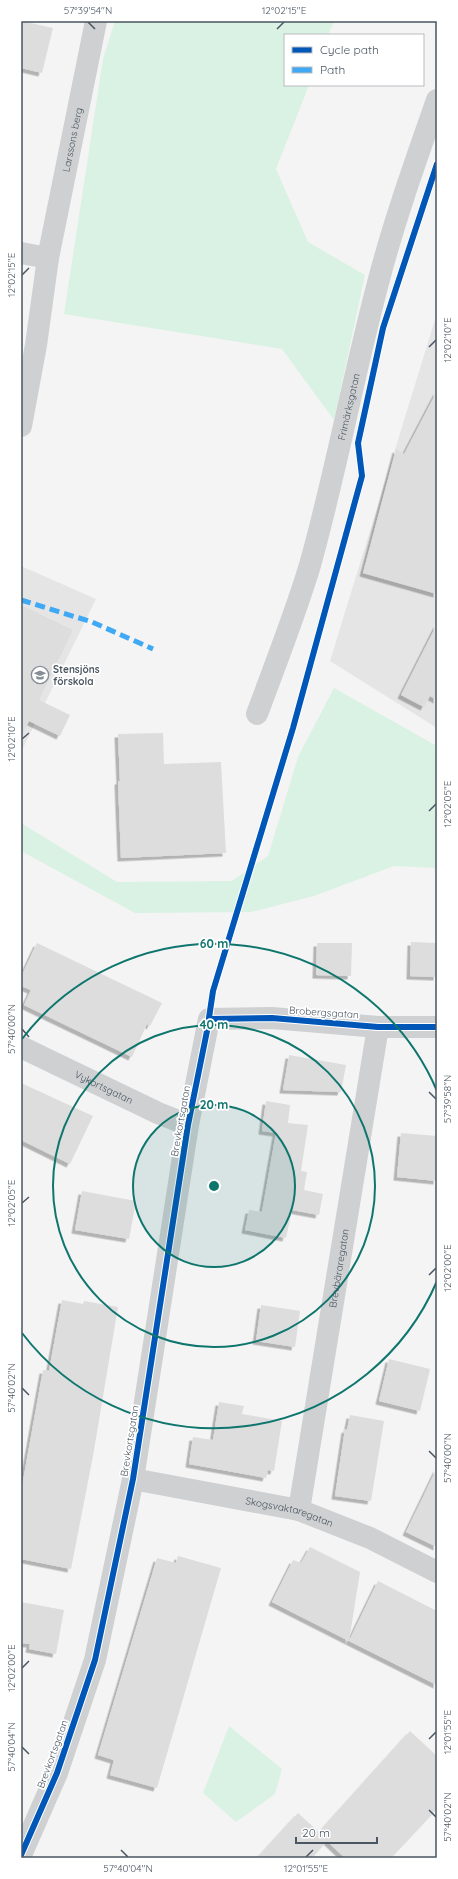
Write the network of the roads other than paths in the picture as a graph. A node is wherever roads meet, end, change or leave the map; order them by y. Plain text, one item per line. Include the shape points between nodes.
1 (96, 21) edge
2 (437, 100) edge
3 (21, 253) edge
4 (48, 258) junction
5 (21, 426) edge
6 (257, 714) dead end
7 (210, 1018) joint
8 (378, 1027) junction
9 (437, 1027) edge
10 (21, 1047) edge
11 (188, 1125) junction
12 (133, 1479) junction
13 (299, 1510) junction
14 (437, 1572) edge
15 (21, 1855) edge

1 - 4 street, Larssons berg
2 - 6 street, Frimärksgatan via 402,200 378,282 309,567
3 - 4 street
4 - 5 street, Larssons berg
7 - 8 street, Brobergsgatan via 272,1018
7 - 11 street, Brevkortsgatan
8 - 9 street, Brobergsgatan
8 - 13 street, Brevbäraregatan
10 - 11 street, Vykortsgatan
11 - 12 street, Brevkortsgatan
12 - 13 street, Skogsvaktaregatan
12 - 15 street, Brevkortsgatan via 95,1660 58,1773
13 - 14 street, Skogsvaktaregatan via 370,1538

